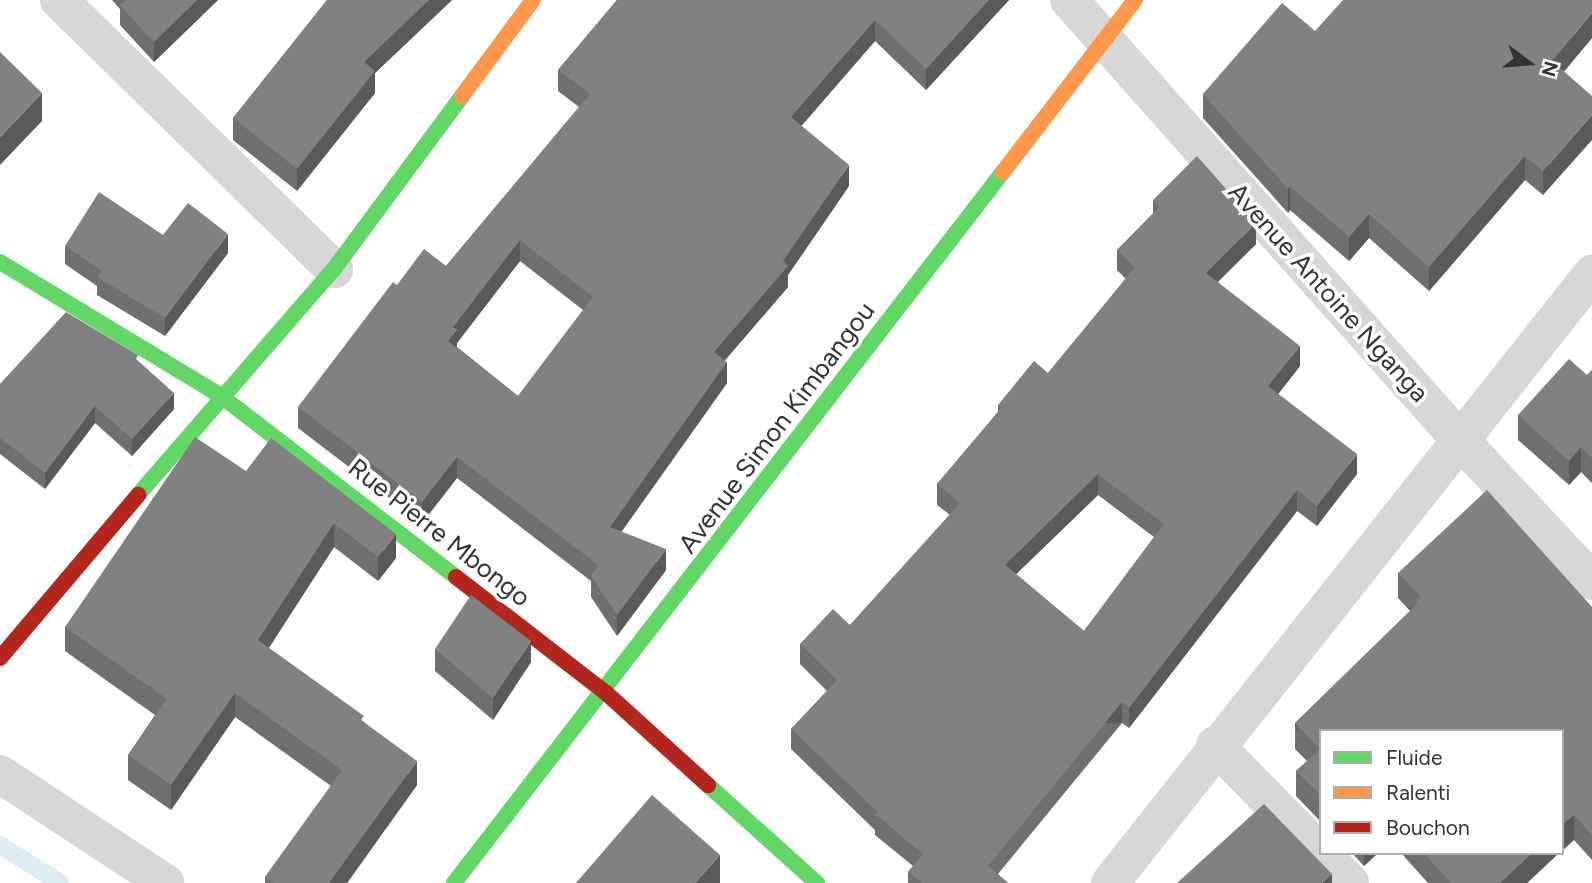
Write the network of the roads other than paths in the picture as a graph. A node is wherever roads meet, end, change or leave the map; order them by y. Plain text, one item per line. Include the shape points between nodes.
1 (59, 0) edge
2 (533, 0) edge
3 (1069, 0) edge
4 (1135, 0) edge
5 (1103, 41) junction
6 (0, 262) edge
7 (334, 269) junction
8 (1592, 274) edge
9 (221, 396) junction
10 (1460, 440) junction
11 (1592, 581) edge
12 (0, 658) edge
13 (606, 692) junction
14 (1215, 745) junction
15 (0, 774) edge
16 (1319, 851) edge
17 (1323, 855) edge
18 (166, 883) edge
19 (454, 883) edge
20 (817, 883) edge
21 (1110, 883) edge
22 (1350, 883) edge

1 - 7 street
2 - 7 street
3 - 5 street, Avenue Antoine Nganga
4 - 5 street, Avenue Simon Kimbangou
5 - 10 street, Avenue Antoine Nganga
5 - 13 street, Avenue Simon Kimbangou
6 - 9 street, Rue Pierre Mbongo
7 - 9 street
8 - 10 street
9 - 12 street
9 - 13 street, Rue Pierre Mbongo
10 - 11 street, Avenue Antoine Nganga
10 - 14 street
13 - 19 street, Avenue Simon Kimbangou
13 - 20 street, Rue Pierre Mbongo
14 - 16 street
14 - 21 street
15 - 18 street
17 - 22 street

